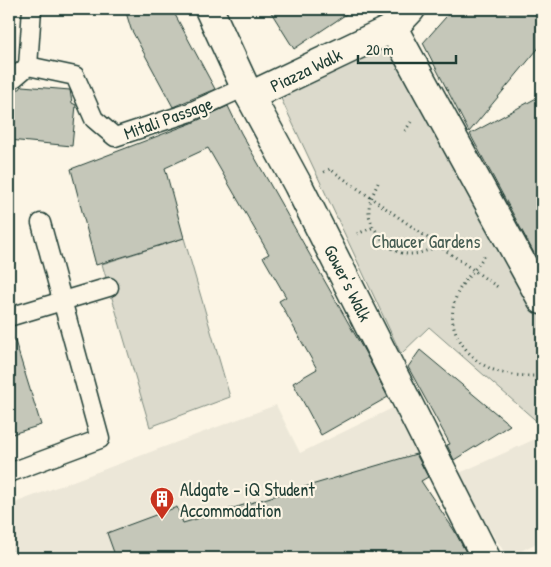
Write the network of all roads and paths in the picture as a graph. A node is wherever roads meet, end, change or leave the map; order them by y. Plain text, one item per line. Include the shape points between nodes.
1 (32, 9) edge
2 (209, 9) edge
3 (402, 18) edge
4 (28, 66) junction
5 (9, 78) edge
6 (248, 92) junction
7 (408, 126) dead end
8 (405, 131) dead end
9 (378, 183) dead end
10 (298, 186) junction
11 (372, 198) junction
12 (499, 221) junction
13 (41, 223) dead end
14 (374, 227) junction
15 (360, 233) dead end
16 (438, 245) junction
17 (474, 271) junction
18 (109, 287) dead end
19 (504, 292) dead end
20 (62, 300) junction
21 (542, 300) edge
22 (9, 316) edge
23 (542, 376) edge
24 (9, 473) edge
25 (486, 558) edge

1 - 4 lane
2 - 6 street, Gower's Walk
3 - 6 street, Piazza Walk
3 - 12 street
4 - 5 lane via 14,78
4 - 6 lane, Mitali Passage via 75,76 94,119 115,137
6 - 10 street, Gower's Walk
7 - 8 path
9 - 11 path
10 - 11 path via 330,168
10 - 25 street, Gower's Walk
11 - 14 path via 368,214
11 - 16 path
12 - 17 path
12 - 21 street
13 - 20 lane
14 - 15 path
14 - 16 path via 386,244 401,253 414,255
16 - 17 path
17 - 19 path
17 - 23 path via 457,294 452,310 454,329 464,349 479,364 495,371 519,377
18 - 20 lane
20 - 22 lane
20 - 24 lane via 100,439

